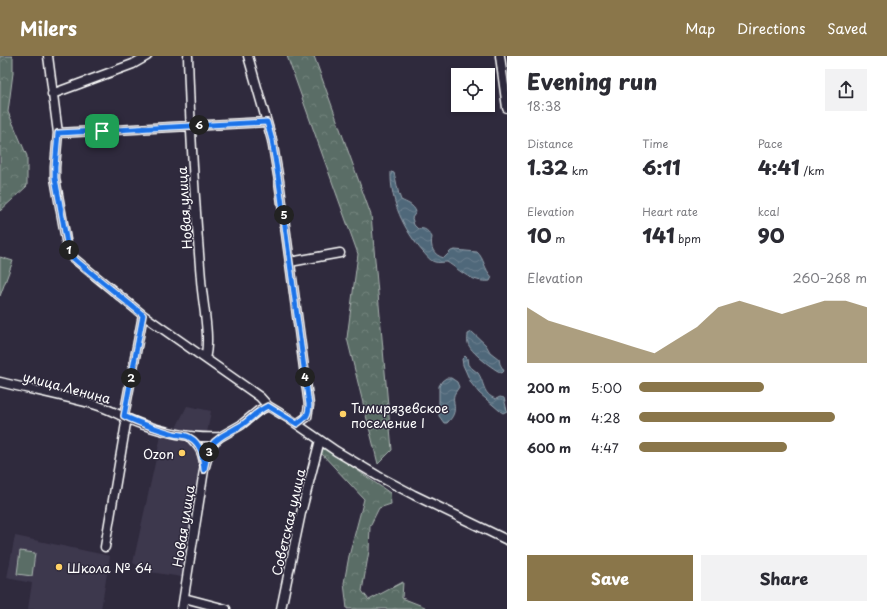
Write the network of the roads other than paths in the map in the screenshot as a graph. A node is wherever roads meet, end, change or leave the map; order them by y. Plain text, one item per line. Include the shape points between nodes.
1 (48, 56) edge
2 (147, 56) edge
3 (188, 56) edge
4 (248, 56) edge
5 (500, 56) edge
6 (52, 94) junction
7 (507, 108) edge
8 (267, 122) junction
9 (190, 126) junction
10 (58, 133) junction
11 (340, 253) dead end
12 (290, 262) junction
13 (143, 315) junction
14 (205, 358) junction
15 (0, 382) edge
16 (268, 406) junction
17 (124, 416) junction
18 (297, 424) junction
19 (189, 436) junction
20 (220, 437) junction
21 (320, 440) junction
22 (204, 470) junction
23 (507, 540) edge
24 (105, 547) dead end
25 (184, 598) junction
26 (182, 609) edge
27 (226, 609) edge
28 (281, 609) edge

1 - 6 street
2 - 6 street via 133,64
3 - 9 street, Новая улица
4 - 8 street
5 - 7 street
6 - 10 street
8 - 9 street
8 - 12 street via 279,182
9 - 10 street
9 - 14 street, Новая улица via 206,331
10 - 13 street via 55,178 68,249 72,257
11 - 12 street
12 - 18 street via 309,405 307,417
13 - 14 street
13 - 17 street
14 - 16 street via 260,397
15 - 17 street, улица Ленина via 96,405
16 - 18 street
16 - 20 street, Новая улица
17 - 19 street, улица Ленина via 140,424
17 - 24 street via 126,423
18 - 21 street
19 - 20 street, улица Ленина
19 - 22 street via 202,452
20 - 22 street, Новая улица via 210,448
21 - 23 street via 395,486
21 - 28 street, Советская улица
22 - 25 street, Новая улица
25 - 26 street, Новая улица
25 - 27 street

